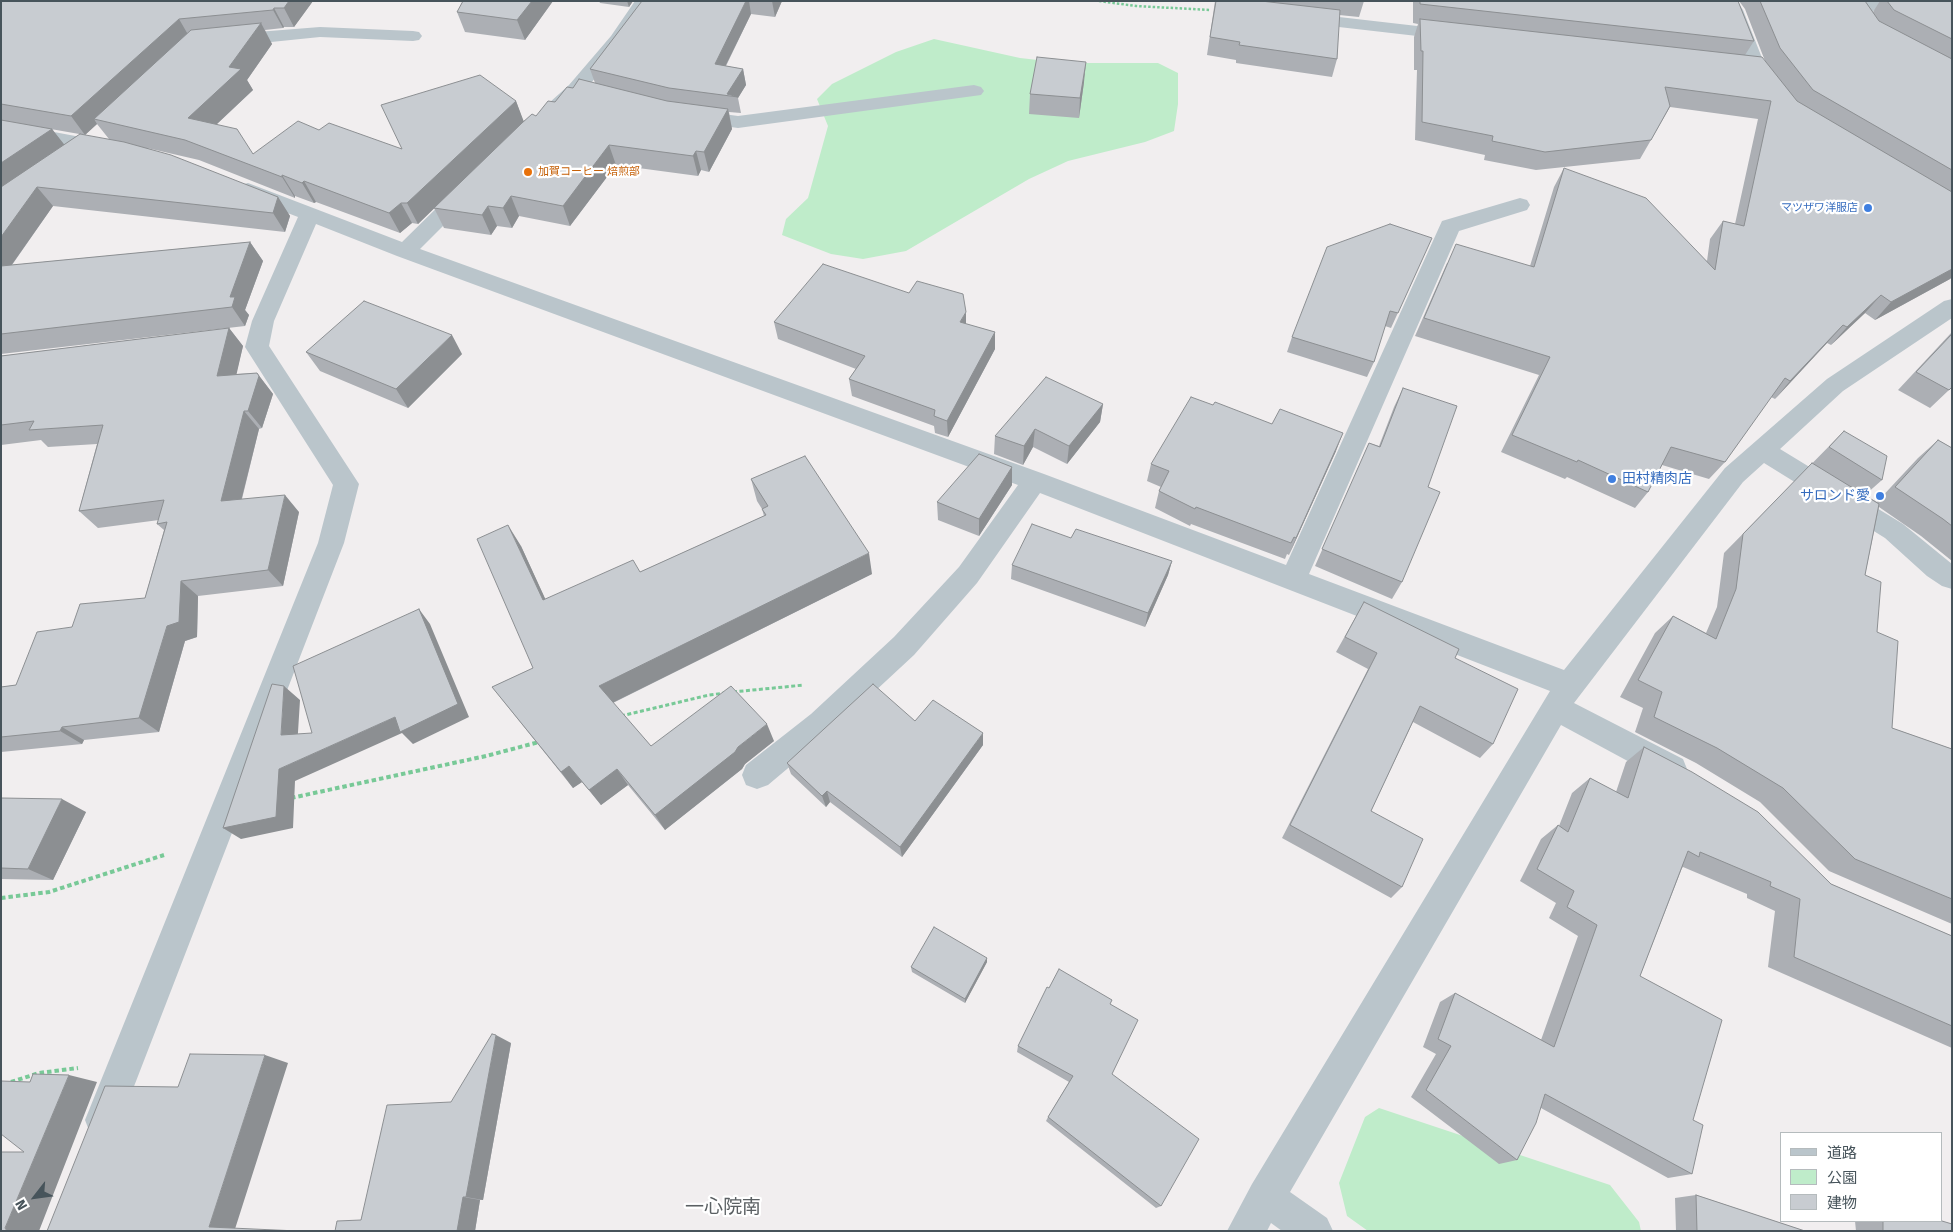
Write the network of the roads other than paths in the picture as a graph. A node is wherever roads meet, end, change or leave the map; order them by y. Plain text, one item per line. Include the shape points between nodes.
1 (644, 1) edge
2 (1728, 1) edge
3 (1878, 1) edge
4 (1243, 6) edge
5 (413, 36) dead end
6 (1470, 37) edge
7 (216, 42) edge
8 (1891, 44) edge
9 (576, 89) junction
10 (974, 91) dead end
11 (596, 94) edge
12 (1780, 98) edge
13 (673, 113) edge
14 (542, 119) edge
15 (1, 128) edge
16 (96, 138) junction
17 (122, 150) edge
18 (65, 161) edge
19 (480, 177) edge
20 (228, 182) edge
21 (1520, 205) dead end
22 (309, 214) junction
23 (405, 251) junction
24 (1952, 308) edge
25 (1762, 450) junction
26 (1035, 481) junction
27 (1952, 578) edge
28 (1293, 580) junction
29 (1563, 697) junction
30 (757, 775) dead end
31 (1692, 780) edge
32 (91, 1150) edge
33 (1265, 1197) junction
34 (1246, 1231) edge
35 (1314, 1231) edge

1 - 9 street via 618,40
2 - 12 street via 1734,10 1747,67
3 - 8 street via 1858,12 1873,34
4 - 6 street
5 - 7 street via 320,32
9 - 11 street
9 - 14 street
10 - 13 street via 738,122
15 - 16 street
16 - 17 street
16 - 18 street
19 - 23 street
20 - 22 street
21 - 28 street via 1450,226
22 - 23 street
22 - 32 street via 263,321 250,335 346,484 331,542
23 - 26 street
24 - 25 street via 1836,385
25 - 27 street via 1894,531
25 - 29 street via 1734,475
26 - 28 street
26 - 30 street via 968,575 904,646 821,723
28 - 29 street
29 - 31 street
29 - 33 street
33 - 34 street
33 - 35 street

